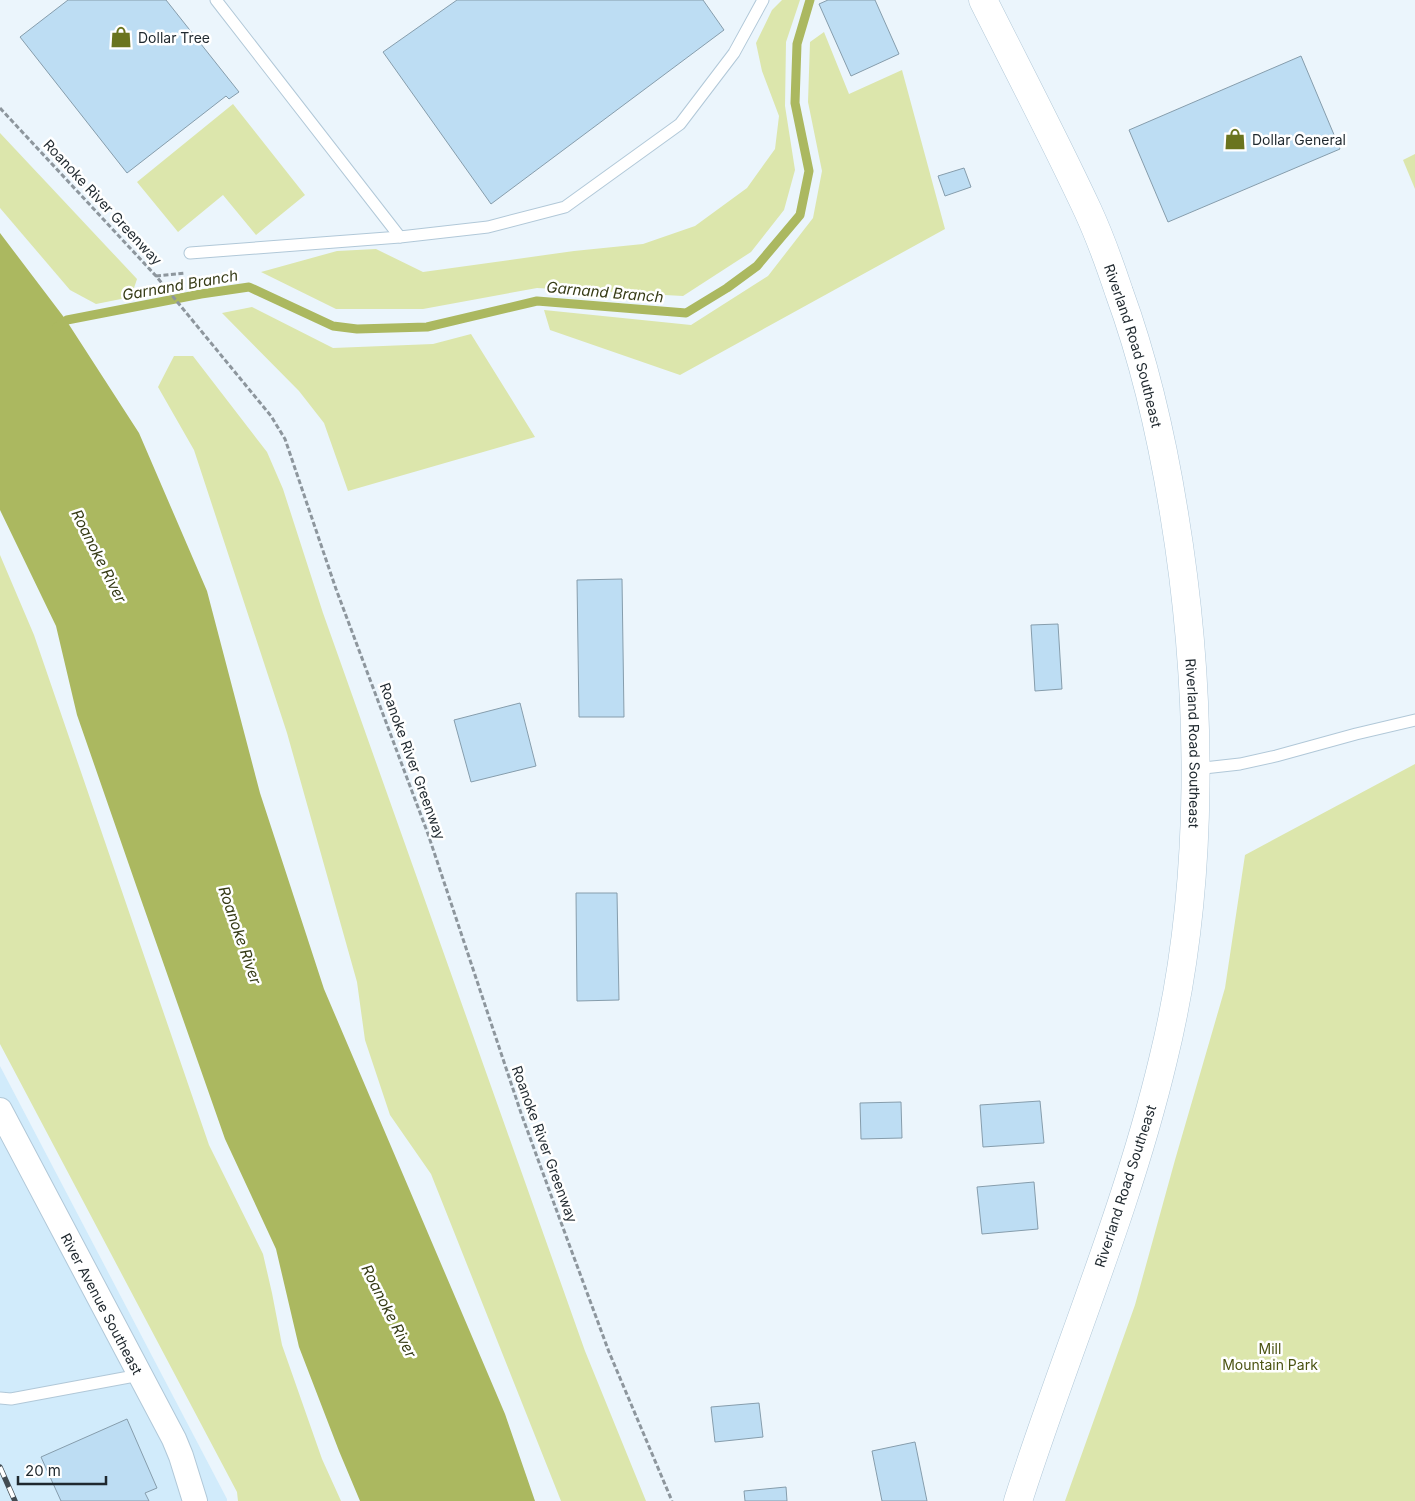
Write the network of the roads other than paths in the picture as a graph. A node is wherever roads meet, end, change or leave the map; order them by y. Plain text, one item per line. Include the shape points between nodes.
1 (216, 0) edge
2 (762, 0) edge
3 (983, 0) edge
4 (400, 237) junction
5 (190, 253) dead end
6 (1415, 720) edge
7 (1195, 769) junction
8 (0, 1110) edge
9 (140, 1375) junction
10 (0, 1398) edge
11 (195, 1501) edge
12 (1018, 1501) edge

1 - 4 lane
2 - 4 lane via 734,53 680,124 565,207 488,227
3 - 7 main road, Riverland Road Southeast via 1090,214 1121,296 1145,375 1166,462 1181,556 1191,650
4 - 5 lane
6 - 7 lane via 1276,756
7 - 12 main road, Riverland Road Southeast via 1193,862 1182,967 1164,1058 1136,1163
8 - 9 street, River Avenue Southeast
9 - 10 lane via 11,1399
9 - 11 street, River Avenue Southeast via 174,1439

